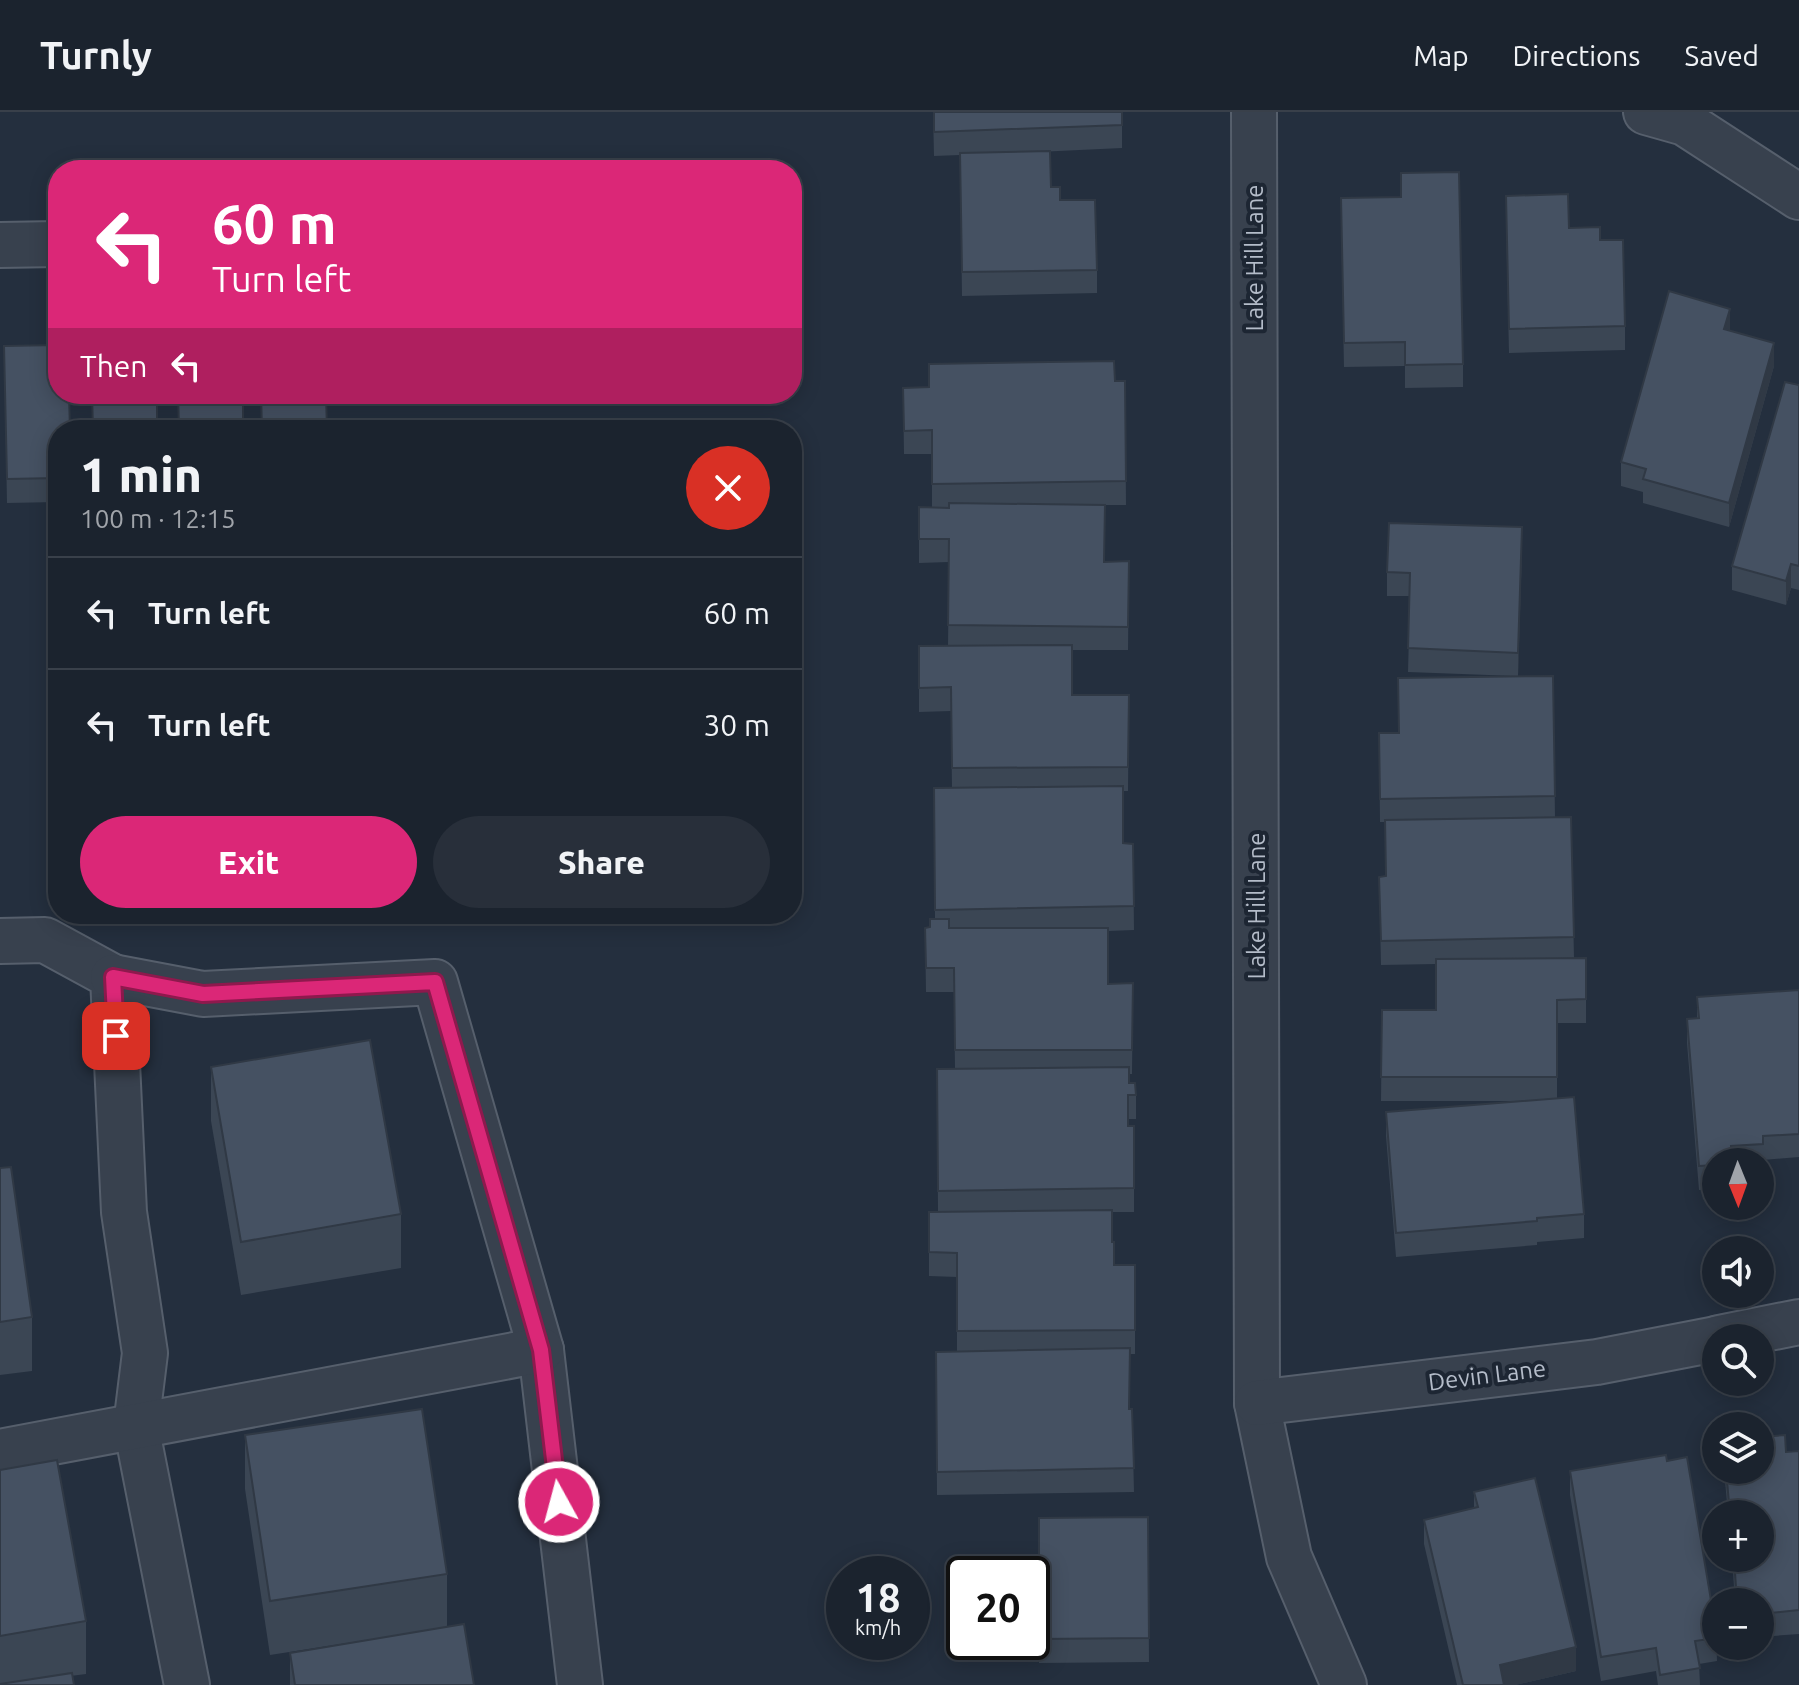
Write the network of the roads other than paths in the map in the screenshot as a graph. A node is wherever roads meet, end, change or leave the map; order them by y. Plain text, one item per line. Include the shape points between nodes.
1 (1254, 112) edge
2 (1646, 112) edge
3 (1799, 197) edge
4 (48, 244) edge
5 (0, 245) edge
6 (0, 941) edge
7 (113, 977) junction
8 (1799, 1322) edge
9 (1774, 1327) edge
10 (1702, 1341) edge
11 (541, 1350) junction
12 (1257, 1403) junction
13 (136, 1426) junction
14 (0, 1452) edge
15 (187, 1685) edge
16 (580, 1685) edge
17 (1344, 1685) edge

1 - 12 street, Lake Hill Lane
2 - 3 street via 1685,123
4 - 5 street
6 - 7 street via 45,940
7 - 11 street via 203,994 435,982
7 - 13 street via 124,1212 145,1353
8 - 9 street, Devin Lane
10 - 12 street, Devin Lane via 1597,1362
11 - 13 street
11 - 16 street
12 - 17 street, Lake Hill Lane via 1289,1557
13 - 14 street
13 - 15 street

